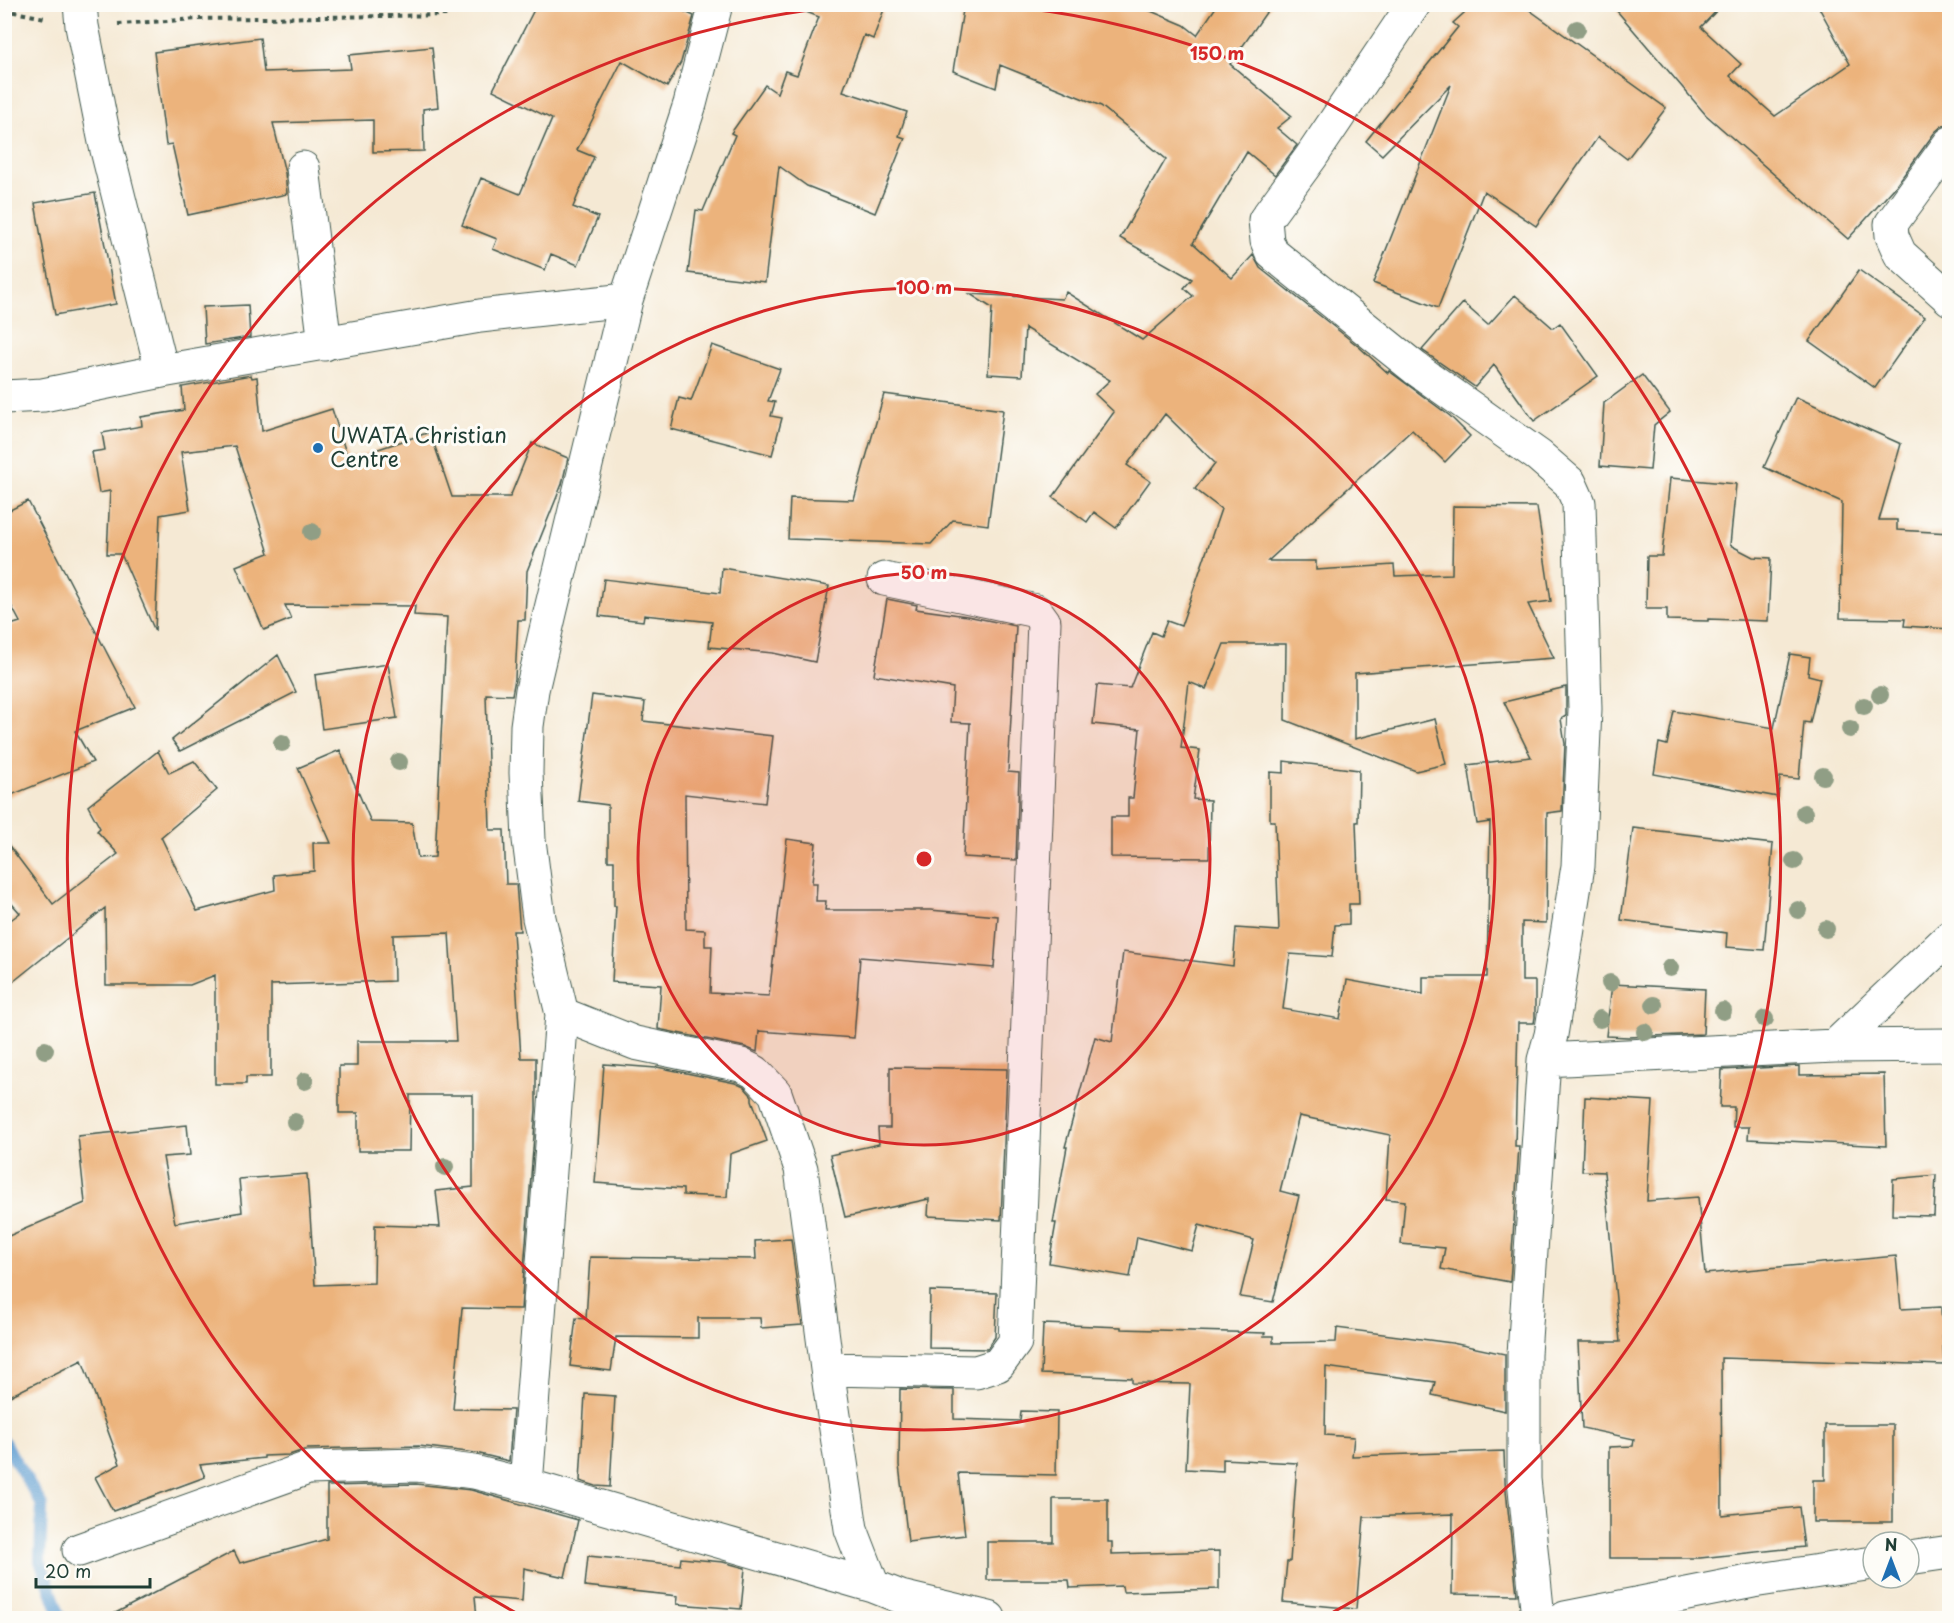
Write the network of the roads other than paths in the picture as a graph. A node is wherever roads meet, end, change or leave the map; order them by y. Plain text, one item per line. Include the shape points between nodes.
1 (716, 4) edge
2 (1414, 4) edge
3 (81, 15) edge
4 (1950, 142) edge
5 (303, 168) dead end
6 (1950, 299) edge
7 (626, 300) junction
8 (325, 344) junction
9 (162, 371) junction
10 (4, 397) edge
11 (884, 579) dead end
12 (1950, 937) edge
13 (562, 1014) junction
14 (1950, 1045) edge
15 (1835, 1046) junction
16 (1544, 1060) junction
17 (826, 1369) junction
18 (526, 1485) junction
19 (79, 1550) dead end
20 (1950, 1552) edge
21 (1921, 1556) edge
22 (1861, 1565) edge
23 (891, 1600) edge
24 (1653, 1610) edge
25 (989, 1618) edge
26 (1538, 1618) edge
27 (1565, 1618) edge

1 - 7 street via 690,104
2 - 16 street via 1265,220 1267,241 1272,253 1406,361 1539,456 1570,483 1579,503 1585,709 1578,866
3 - 9 street via 105,142
4 - 6 street via 1891,224 1900,254
5 - 8 street
7 - 8 street via 480,316
7 - 13 street via 532,690 527,726 529,840 539,918
8 - 9 street
9 - 10 street via 43,395
11 - 17 street via 1036,611 1044,622 1015,1341 998,1365 976,1372
12 - 15 street
13 - 17 street via 635,1043 741,1065 755,1072 775,1093 801,1169
13 - 18 street
14 - 15 street
15 - 16 street
16 - 26 street via 1524,1354 1524,1479
17 - 23 street via 850,1529
18 - 19 street via 474,1472 417,1465 308,1468
18 - 23 street
20 - 21 street
22 - 24 street via 1753,1581
23 - 25 street
24 - 27 street

